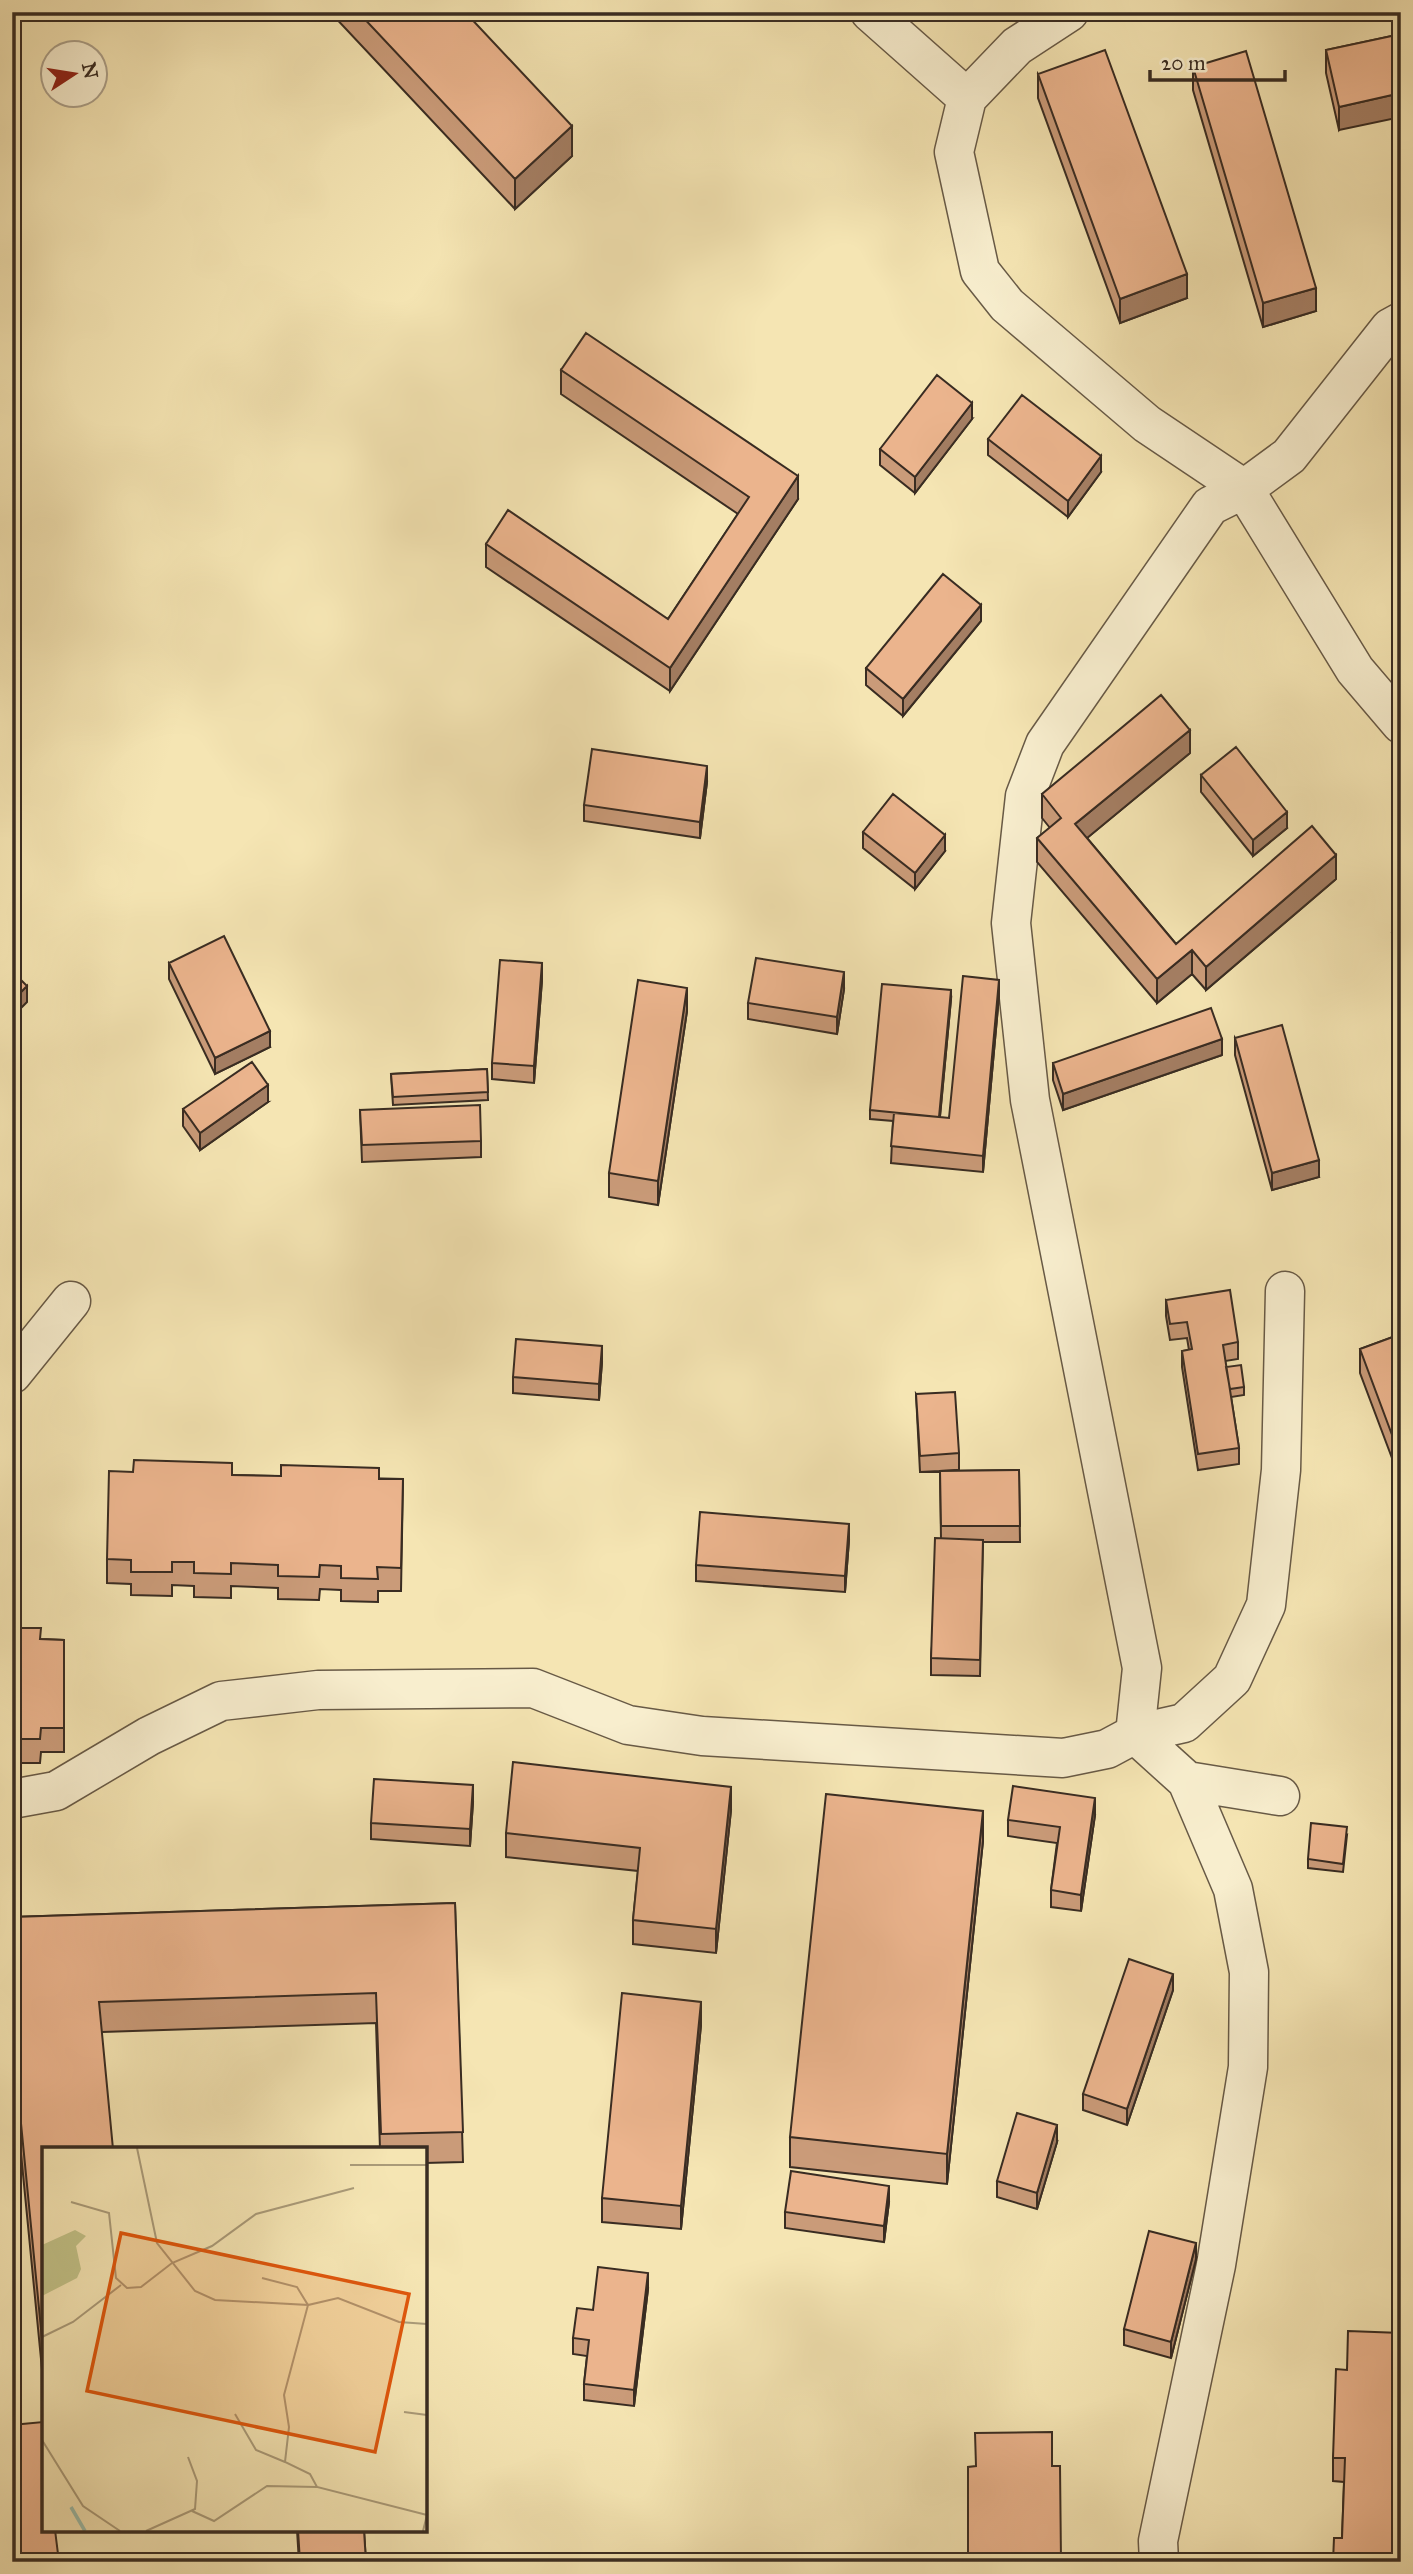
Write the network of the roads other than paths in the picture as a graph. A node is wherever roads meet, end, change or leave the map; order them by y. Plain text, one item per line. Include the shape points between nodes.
1 (870, 12) edge
2 (1069, 12) edge
3 (967, 98) junction
4 (1401, 322) edge
5 (1244, 489) junction
6 (1401, 724) edge
7 (1285, 1291) dead end
8 (71, 1301) dead end
9 (12, 1374) edge
10 (1135, 1734) junction
11 (1187, 1782) junction
12 (1280, 1796) dead end
13 (12, 1799) edge
14 (1159, 2562) edge

1 - 3 street
2 - 3 street via 1017,46
3 - 5 street via 954,152 980,271 1007,305 1147,424
4 - 5 street via 1390,328 1289,456
5 - 6 street via 1356,670
5 - 10 street via 1210,506 1045,744 1025,796 1012,923 1030,1100 1142,1668
7 - 10 street via 1281,1470 1266,1605 1232,1679 1184,1723
8 - 9 street
10 - 11 street
10 - 13 street via 1107,1749 1063,1758 702,1736 628,1725 533,1688 318,1690 220,1701 56,1791
11 - 12 street
11 - 14 street via 1233,1889 1249,1972 1248,2067 1216,2265 1158,2540

